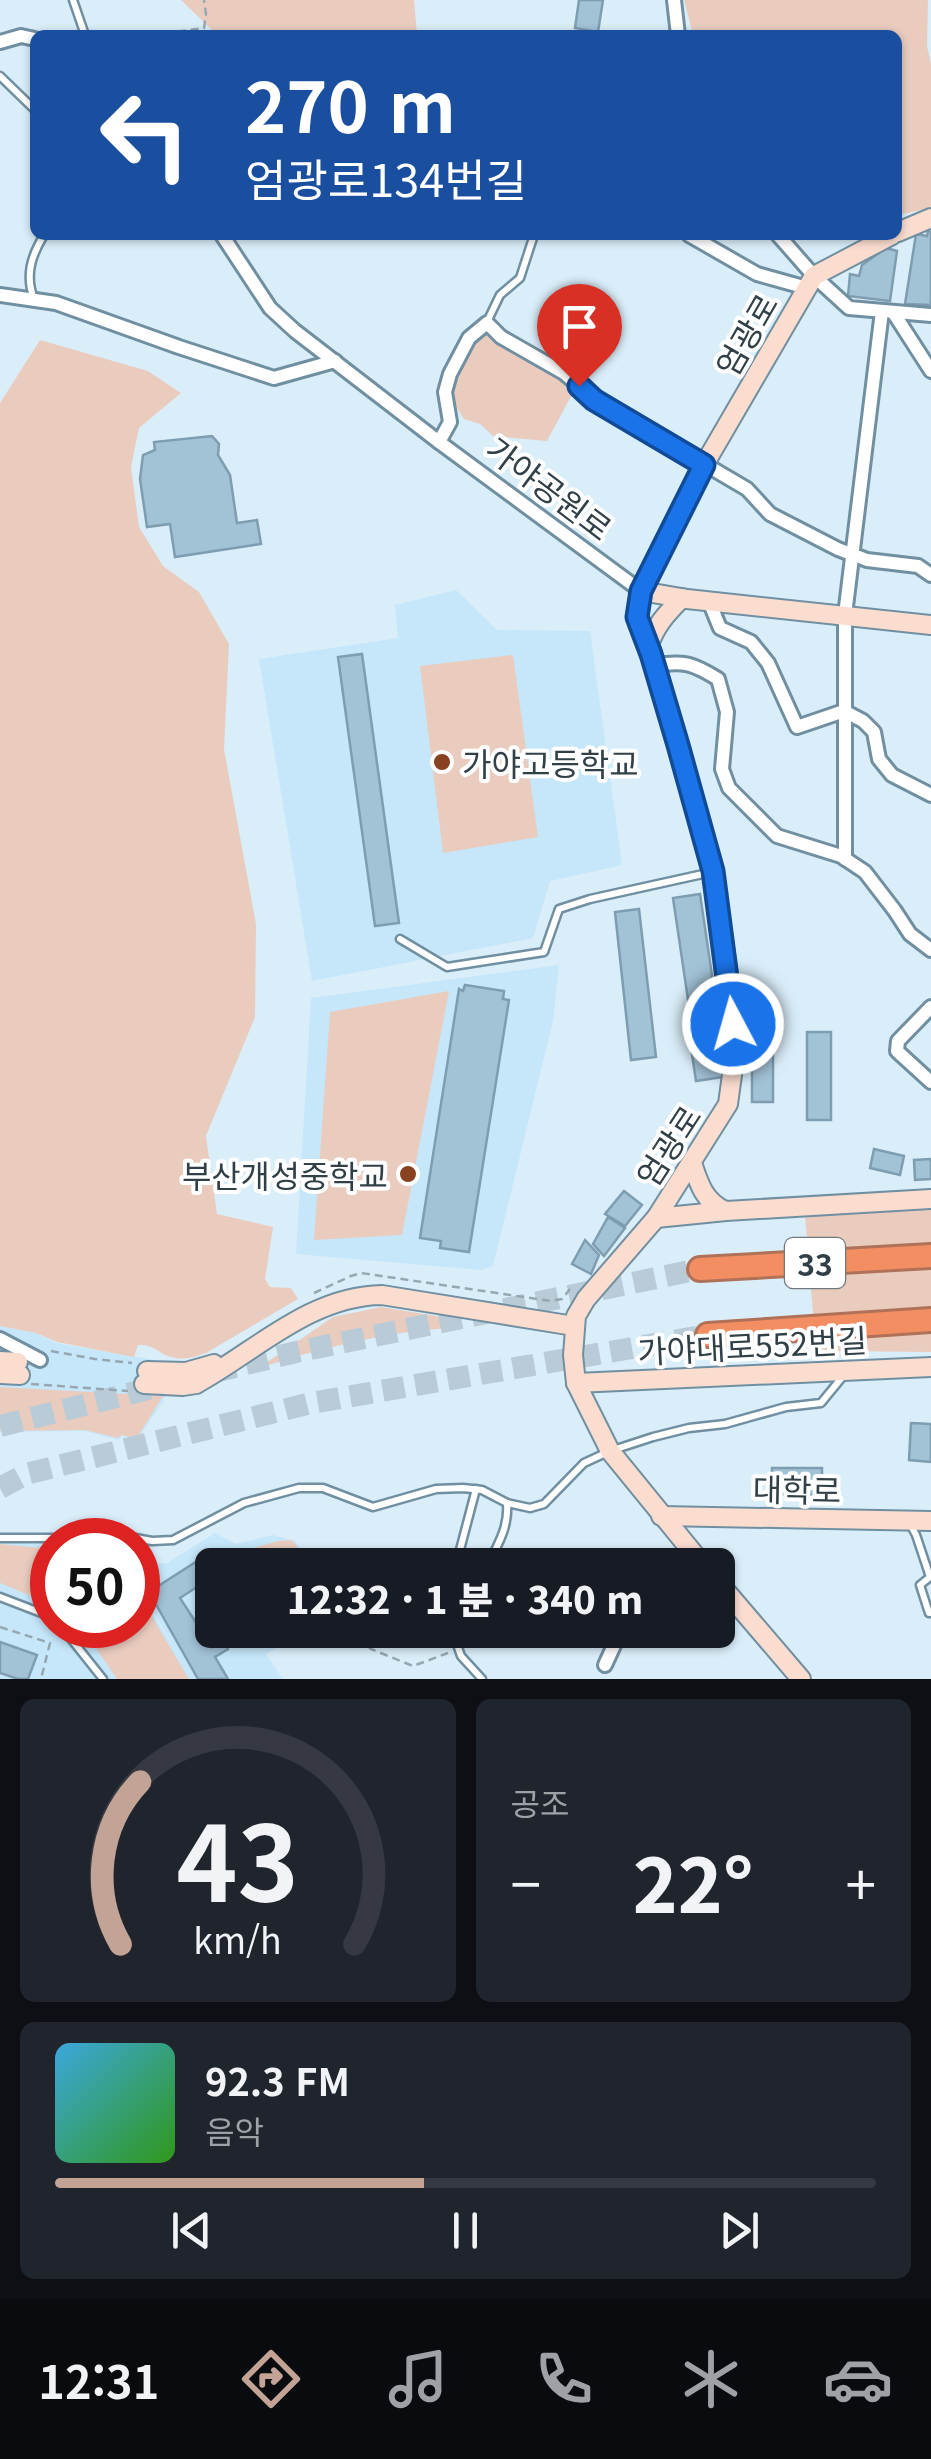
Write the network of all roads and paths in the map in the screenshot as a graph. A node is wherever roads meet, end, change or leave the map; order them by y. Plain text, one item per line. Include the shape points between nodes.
1 (72, 0) edge
2 (204, 0) edge
3 (674, 0) edge
4 (83, 30) edge
5 (189, 30) edge
6 (677, 30) edge
7 (30, 38) edge
8 (0, 42) edge
9 (0, 76) edge
10 (30, 105) edge
11 (931, 218) edge
12 (902, 230) edge
13 (41, 240) edge
14 (225, 240) edge
15 (532, 240) edge
16 (698, 240) edge
17 (781, 240) edge
18 (882, 240) edge
19 (810, 282) junction
20 (0, 295) edge
21 (34, 300) junction
22 (887, 311) junction
23 (931, 314) edge
24 (486, 323) junction
25 (335, 360) junction
26 (931, 371) edge
27 (439, 442) junction
28 (704, 465) junction
29 (853, 554) junction
30 (931, 575) edge
31 (641, 591) junction
32 (682, 598) junction
33 (708, 601) junction
34 (845, 616) junction
35 (931, 624) edge
36 (651, 656) junction
37 (846, 712) junction
38 (931, 795) edge
39 (845, 859) junction
40 (713, 871) junction
41 (400, 939) dead end
42 (931, 950) edge
43 (931, 1007) edge
44 (931, 1082) edge
45 (692, 1163) junction
46 (931, 1198) edge
47 (726, 1211) junction
48 (656, 1218) junction
49 (931, 1256) edge
50 (700, 1269) tunnel mouth
51 (579, 1313) junction
52 (931, 1320) edge
53 (708, 1335) tunnel mouth
54 (0, 1338) edge
55 (573, 1347) junction
56 (40, 1360) dead end
57 (931, 1367) edge
58 (850, 1369) junction
59 (14, 1370) edge
60 (0, 1374) edge
61 (618, 1380) junction
62 (142, 1382) junction
63 (576, 1382) junction
64 (610, 1451) junction
65 (476, 1490) junction
66 (507, 1503) junction
67 (661, 1516) junction
68 (908, 1520) junction
69 (931, 1522) edge
70 (0, 1538) edge
71 (30, 1538) edge
72 (160, 1541) edge
73 (461, 1548) edge
74 (498, 1548) edge
75 (685, 1548) edge
76 (0, 1598) edge
77 (735, 1602) edge
78 (30, 1609) edge
79 (931, 1613) edge
80 (0, 1627) edge
81 (78, 1648) edge
82 (369, 1648) edge
83 (611, 1648) edge
84 (459, 1650) joint
85 (605, 1665) dead end
86 (41, 1679) edge
87 (103, 1679) edge
88 (482, 1679) edge
89 (800, 1679) edge

1 - 4 lane
2 - 5 path via 204,28
3 - 6 street
7 - 8 street
9 - 10 lane
11 - 12 main road, 엄광로
13 - 21 lane via 28,286
14 - 25 street, 가야공원로 via 270,308
15 - 24 lane via 520,278 500,296
16 - 19 street via 757,274
17 - 19 street
18 - 19 main road, 엄광로
19 - 22 street via 849,308
19 - 28 main road, 엄광로
20 - 21 street
21 - 25 street via 274,378
22 - 23 street
22 - 26 street
22 - 29 street
24 - 27 street via 469,338 450,374 450,422
24 - 28 street via 564,372 594,400
25 - 27 street, 가야공원로
27 - 31 street, 가야공원로
28 - 29 street via 748,490 770,514
28 - 31 main road, 엄광로
29 - 30 street via 918,566
29 - 34 street
31 - 32 main road, 가야공원로
31 - 36 main road, 엄광로 via 637,617
32 - 33 main road, 가야공원로
32 - 36 main road via 654,629
33 - 34 main road, 가야공원로
33 - 37 street via 720,628 751,642 768,664 797,727
34 - 35 main road, 가야공원로
34 - 37 street
36 - 39 street via 718,679 727,712 722,769 729,788 777,836
36 - 40 main road, 엄광로
37 - 38 street via 874,732 878,759 892,774
37 - 39 street
39 - 42 street via 865,872 910,934
40 - 41 lane via 559,909 544,952 447,967
40 - 45 main road, 엄광로 via 735,1053 728,1104
43 - 44 street via 896,1046
45 - 47 main road via 701,1190
45 - 48 main road, 엄광로
46 - 47 main road
47 - 48 main road
48 - 51 main road, 엄광로
49 - 50 highway, 33
51 - 55 main road
51 - 62 main road via 367,1295 313,1311 196,1384
51 - 62 main road via 367,1284 318,1300 212,1366
52 - 53 highway, 33
54 - 56 street
55 - 61 main road via 592,1371
55 - 63 main road
57 - 58 main road, 가야대로552번길
58 - 61 main road, 가야대로552번길
58 - 64 lane via 821,1402
59 - 60 main road
59 - 62 path
61 - 63 main road, 가야대로552번길
63 - 64 main road
64 - 66 lane via 584,1463 544,1504
64 - 67 main road
65 - 66 lane
65 - 72 lane via 436,1489 373,1507 324,1488 299,1488 244,1503
65 - 73 lane
66 - 74 lane
67 - 68 main road, 대학로
67 - 75 main road
68 - 69 main road, 대학로
68 - 79 lane via 930,1577 920,1585
70 - 71 lane
76 - 78 lane
77 - 89 main road
80 - 86 path via 50,1643
81 - 87 lane
82 - 84 path via 413,1666
83 - 85 street
84 - 88 lane

